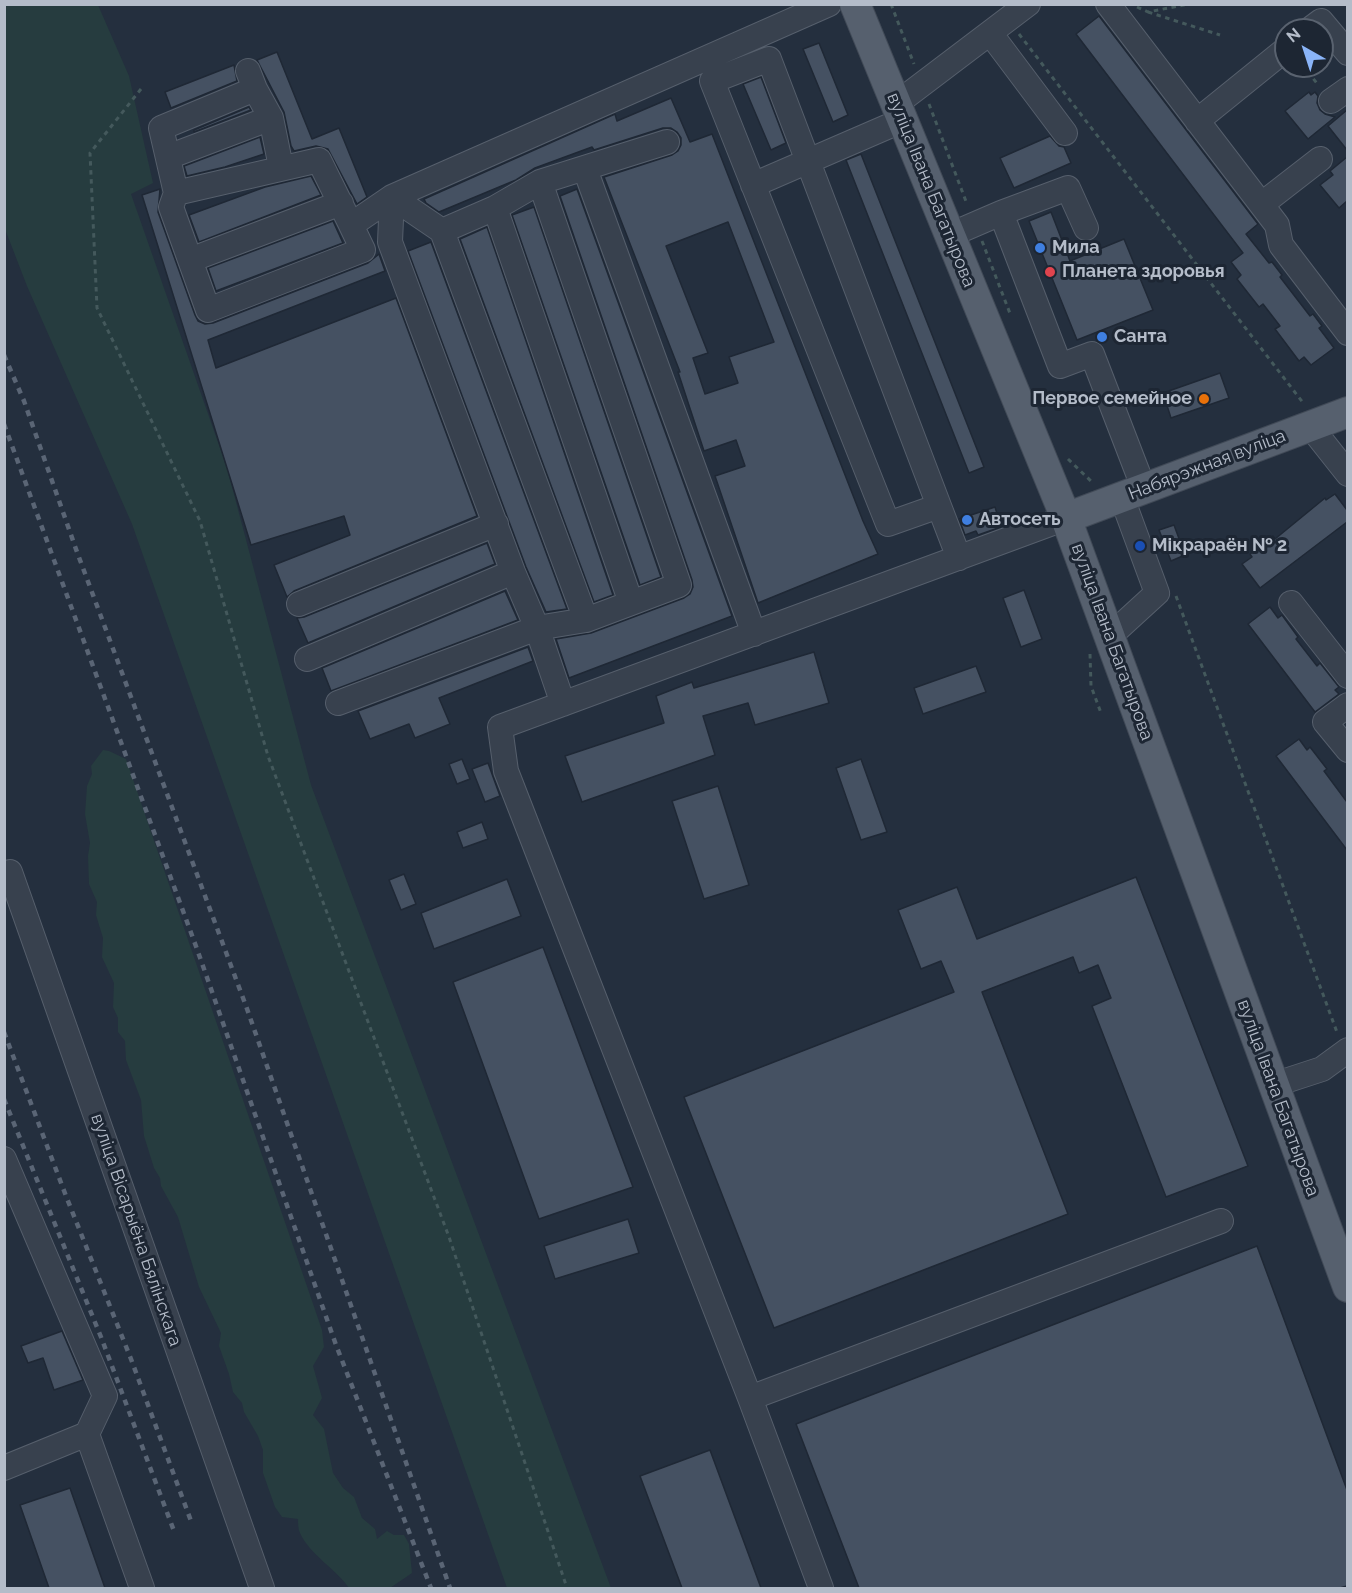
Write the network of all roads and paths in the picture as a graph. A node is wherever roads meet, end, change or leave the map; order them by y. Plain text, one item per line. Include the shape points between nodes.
1 (829, 4) edge
2 (855, 4) edge
3 (891, 4) edge
4 (1028, 4) edge
5 (1108, 4) edge
6 (1132, 4) edge
7 (1190, 4) edge
8 (1148, 12) junction
9 (1220, 35) dead end
10 (994, 39) junction
11 (1334, 40) edge
12 (1347, 53) edge
13 (1274, 59) edge
14 (914, 64) dead end
15 (141, 89) dead end
16 (927, 98) dead end
17 (899, 112) junction
18 (271, 118) junction
19 (1197, 121) junction
20 (1065, 133) dead end
21 (667, 142) dead end
22 (168, 157) junction
23 (1320, 159) dead end
24 (809, 161) junction
25 (281, 167) junction
26 (585, 169) junction
27 (540, 182) junction
28 (753, 185) junction
29 (176, 193) junction
30 (392, 197) junction
31 (340, 203) junction
32 (1262, 204) junction
33 (495, 208) junction
34 (969, 208) dead end
35 (1001, 213) junction
36 (351, 225) junction
37 (1086, 228) dead end
38 (442, 231) junction
39 (950, 235) junction
40 (981, 240) dead end
41 (190, 260) junction
42 (1344, 321) edge
43 (1014, 326) dead end
44 (1347, 412) edge
45 (1310, 426) junction
46 (1064, 455) dead end
47 (1347, 474) edge
48 (1095, 485) dead end
49 (1133, 494) junction
50 (939, 506) junction
51 (1066, 518) junction
52 (496, 524) junction
53 (959, 558) junction
54 (513, 572) junction
55 (1174, 591) dead end
56 (631, 603) junction
57 (1291, 603) dead end
58 (300, 604) dead end
59 (586, 620) junction
60 (537, 628) junction
61 (754, 634) junction
62 (1100, 644) junction
63 (307, 659) dead end
64 (1347, 676) edge
65 (338, 703) dead end
66 (563, 704) junction
67 (1347, 705) edge
68 (1101, 713) dead end
69 (1347, 750) edge
70 (10, 872) dead end
71 (1346, 1052) edge
72 (1273, 1085) junction
73 (4, 1159) edge
74 (1221, 1221) dead end
75 (1347, 1287) edge
76 (750, 1398) junction
77 (87, 1434) junction
78 (4, 1468) edge
79 (142, 1588) edge
80 (262, 1588) edge
81 (567, 1588) edge
82 (821, 1588) edge

1 - 30 street
2 - 17 main road, вуліца Івана Багатырова
3 - 14 path
4 - 10 street
5 - 19 street
6 - 8 path
7 - 8 path
8 - 9 path
10 - 17 street
10 - 20 street
10 - 45 path via 1016,30 1305,405
11 - 12 street
13 - 19 street
15 - 81 path via 90,153 97,308 200,521 268,756 449,1237
16 - 34 path
17 - 24 street
17 - 39 main road, вуліца Івана Багатырова
18 - 22 street
18 - 22 street via 251,80 161,128
18 - 25 street
19 - 32 street
21 - 26 street
22 - 29 street
23 - 32 street
24 - 28 street
24 - 28 street via 770,58 712,81
24 - 50 street
25 - 29 street
25 - 31 street via 319,160
26 - 27 street
26 - 61 street
27 - 33 street
27 - 56 street via 679,585
28 - 50 street via 888,524
29 - 41 street via 171,207
30 - 36 street
30 - 38 street
30 - 52 street via 390,242
31 - 36 street
31 - 41 street
32 - 42 street via 1277,225 1281,245
33 - 38 street
33 - 56 street
35 - 37 street via 1068,188
35 - 39 street
35 - 49 street via 1060,366 1092,354
36 - 41 street via 363,250 208,310
38 - 59 street
39 - 51 main road, вуліца Івана Багатырова
40 - 43 path
44 - 45 main road, Набярэжная вуліца
45 - 47 street
45 - 49 main road, Набярэжная вуліца
46 - 48 path
49 - 51 main road, Набярэжная вуліца
49 - 62 street via 1157,593
50 - 53 street
51 - 53 street
51 - 62 main road, вуліца Івана Багатырова
52 - 54 street
52 - 58 street
53 - 61 street
54 - 60 street
54 - 63 street
55 - 71 path
56 - 59 street
57 - 64 street
59 - 60 street
60 - 65 street
60 - 66 street
61 - 66 street
62 - 68 path via 1091,686
62 - 72 main road, вуліца Івана Багатырова
66 - 76 street via 500,727 506,771
67 - 69 street via 1325,722
70 - 80 street, вуліца Вісарыёна Бялінскага
71 - 72 street via 1322,1069
72 - 75 main road, вуліца Івана Багатырова
73 - 77 street via 105,1396
74 - 76 street
76 - 82 street
77 - 78 street
77 - 79 street

